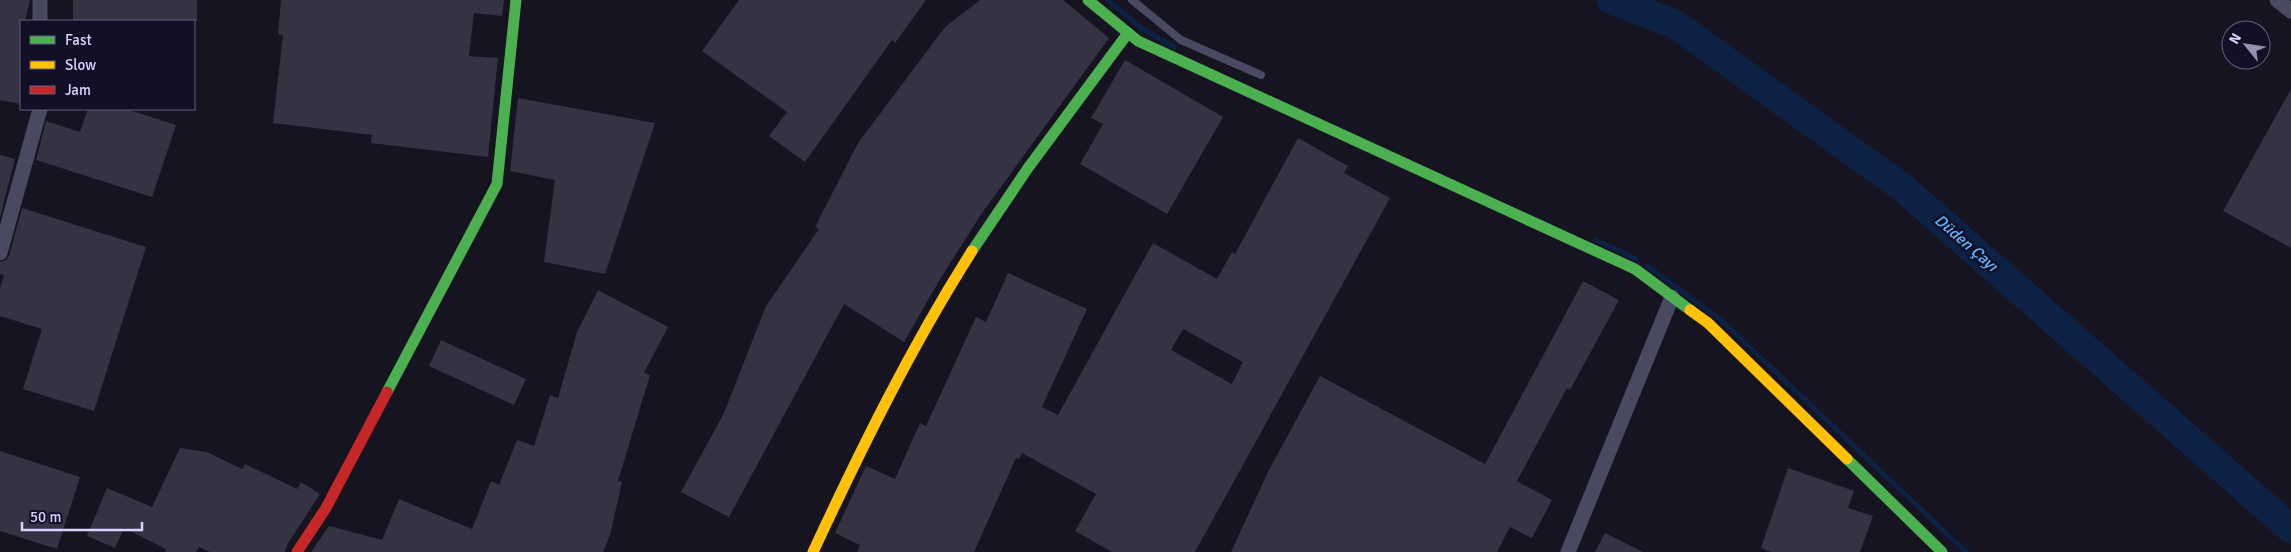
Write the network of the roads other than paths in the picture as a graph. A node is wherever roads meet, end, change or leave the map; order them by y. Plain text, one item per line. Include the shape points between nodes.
1 (40, 0) edge
2 (516, 0) edge
3 (1088, 0) edge
4 (1132, 0) edge
5 (2277, 0) edge
6 (2291, 11) edge
7 (40, 20) edge
8 (1128, 33) junction
9 (1261, 75) dead end
10 (40, 110) edge
11 (0, 253) edge
12 (1672, 297) junction
13 (297, 552) edge
14 (813, 552) edge
15 (1568, 552) edge
16 (1942, 552) edge

1 - 7 street
2 - 13 street via 496,184 326,508
3 - 8 street
4 - 9 lane via 1180,40
5 - 6 street
8 - 12 street via 1138,41 1235,87 1635,269
8 - 14 street via 1052,135 924,329 856,458
10 - 11 street
12 - 15 street
12 - 16 street via 1708,323

